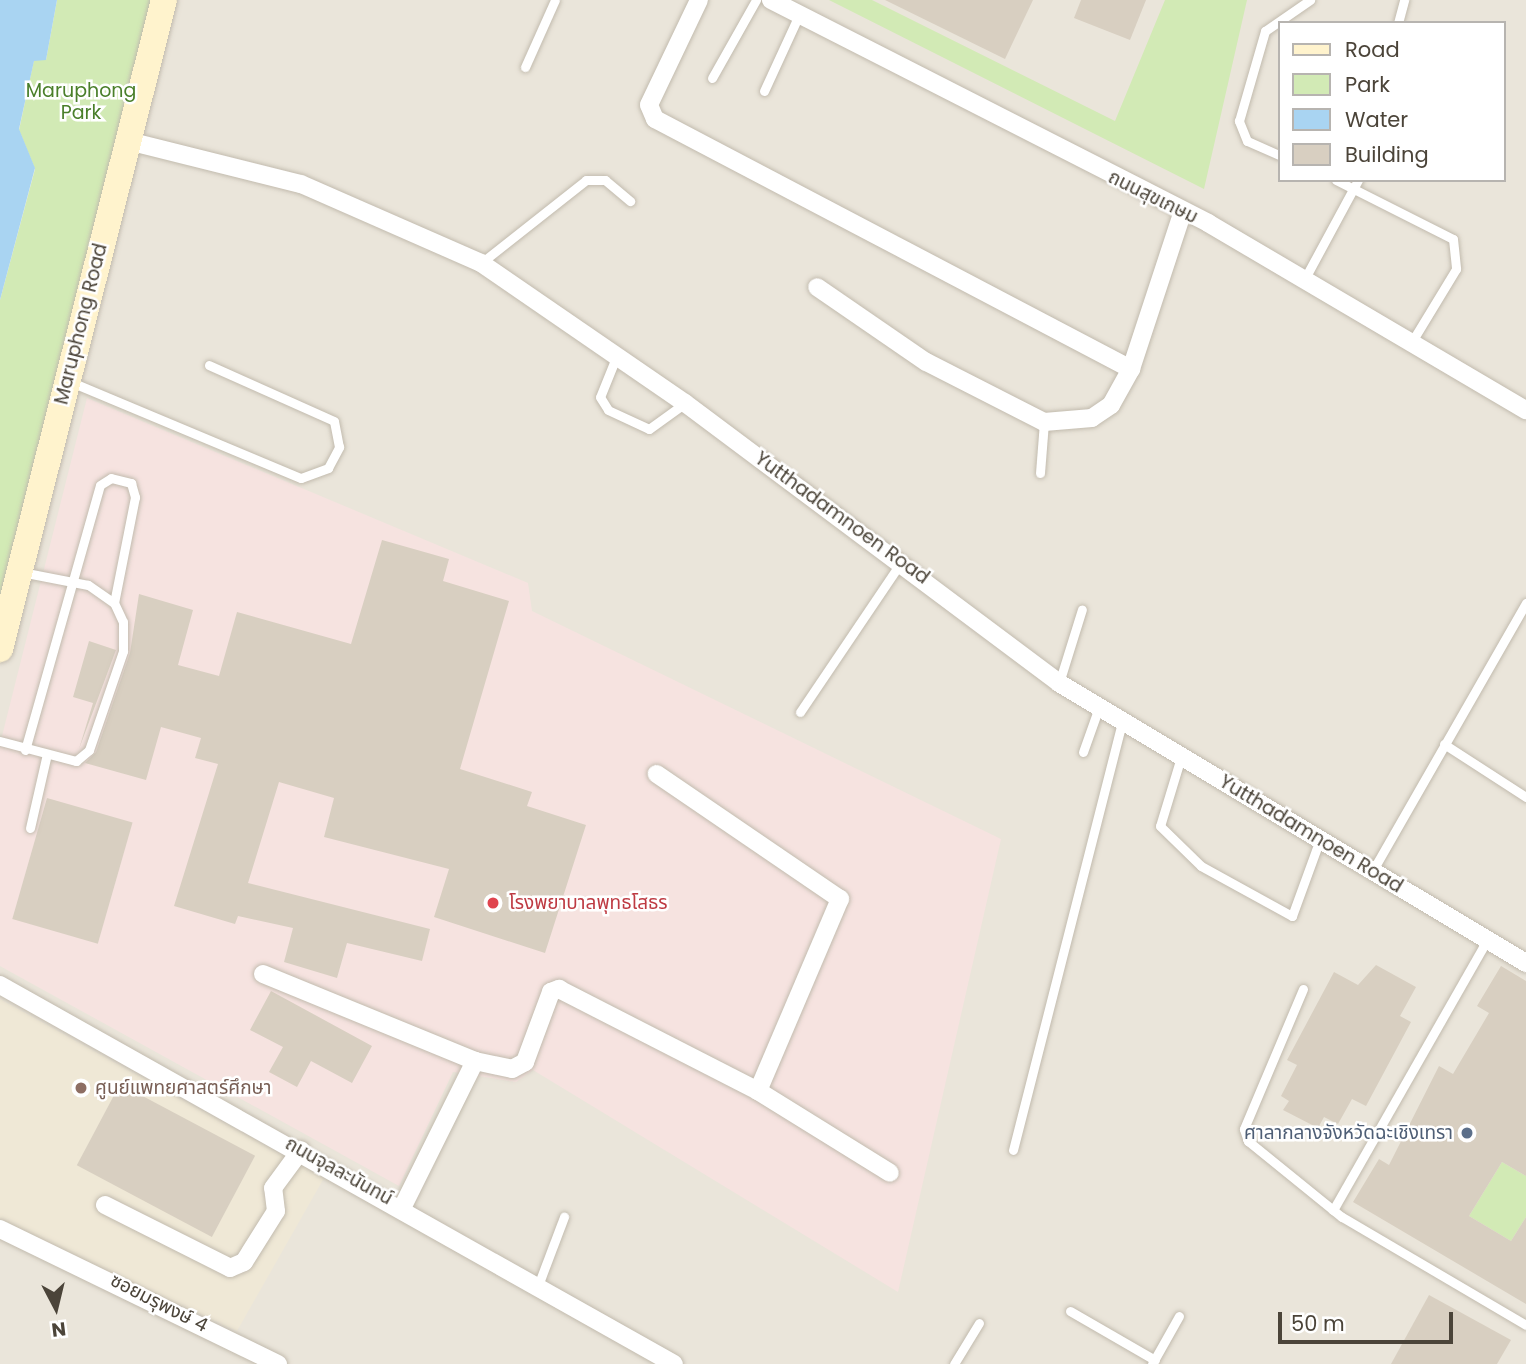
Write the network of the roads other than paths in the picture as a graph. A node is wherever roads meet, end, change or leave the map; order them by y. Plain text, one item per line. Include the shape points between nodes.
1 (164, 0) edge
2 (555, 0) edge
3 (699, 0) edge
4 (756, 0) edge
5 (771, 0) edge
6 (1310, 0) edge
7 (1404, 0) edge
8 (799, 15) junction
9 (1280, 21) edge
10 (1399, 21) edge
11 (1278, 23) edge
12 (525, 67) dead end
13 (712, 78) dead end
14 (764, 91) dead end
15 (128, 141) junction
16 (1278, 155) edge
17 (1357, 185) edge
18 (630, 201) dead end
19 (1183, 211) junction
20 (481, 264) junction
21 (1304, 280) junction
22 (817, 287) dead end
23 (1411, 343) junction
24 (617, 354) junction
25 (209, 365) dead end
26 (1131, 369) junction
27 (66, 379) junction
28 (685, 403) junction
29 (1525, 408) edge
30 (1044, 422) junction
31 (1040, 473) dead end
32 (902, 561) junction
33 (19, 572) junction
34 (71, 582) junction
35 (114, 603) junction
36 (1526, 603) edge
37 (1082, 609) dead end
38 (0, 649) edge
39 (1059, 683) junction
40 (1099, 707) junction
41 (800, 712) dead end
42 (1122, 722) junction
43 (0, 741) edge
44 (1444, 744) junction
45 (25, 751) junction
46 (1083, 752) dead end
47 (1181, 757) junction
48 (46, 758) junction
49 (657, 774) dead end
50 (1526, 796) edge
51 (30, 828) dead end
52 (1320, 839) junction
53 (1373, 870) junction
54 (1488, 940) junction
55 (1526, 963) edge
56 (263, 974) dead end
57 (0, 985) edge
58 (1303, 989) dead end
59 (475, 1061) junction
60 (758, 1091) junction
61 (300, 1150) junction
62 (1013, 1150) dead end
63 (890, 1173) dead end
64 (106, 1205) dead end
65 (403, 1206) junction
66 (1333, 1210) junction
67 (564, 1217) dead end
68 (0, 1229) edge
69 (539, 1283) junction
70 (1070, 1311) dead end
71 (1179, 1317) dead end
72 (979, 1323) dead end
73 (1526, 1325) edge
74 (1154, 1362) edge
75 (671, 1363) edge
76 (278, 1364) edge
77 (954, 1364) edge

1 - 15 main road, Maruphong Road
2 - 12 lane
3 - 26 street via 649,105 655,119
4 - 13 lane
5 - 8 street, ถนนสุขเกษม
6 - 9 lane
7 - 10 lane
8 - 14 lane
8 - 19 street, ถนนสุขเกษม
11 - 16 lane via 1265,32 1239,121 1247,141
15 - 20 street, Yutthadamnoen Road via 301,184
15 - 27 main road, Maruphong Road
17 - 21 lane
17 - 23 lane via 1453,239 1457,269
18 - 20 lane via 606,180 586,180
19 - 21 street, ถนนสุขเกษม
19 - 26 street
20 - 24 street, Yutthadamnoen Road
21 - 23 street, ถนนสุขเกษม
22 - 30 street via 926,362
23 - 29 street, ถนนสุขเกษม
24 - 28 street, Yutthadamnoen Road
24 - 28 lane via 600,397 608,410 649,429
25 - 27 lane via 334,421 340,447 328,468 301,478
26 - 30 street via 1111,405 1092,418
27 - 33 main road, Maruphong Road
28 - 32 street, Yutthadamnoen Road
30 - 31 lane
32 - 39 street, Yutthadamnoen Road
32 - 41 lane
33 - 34 lane
33 - 38 main road, Maruphong Road
34 - 35 lane
34 - 35 lane via 100,485 111,478 131,483 135,497
34 - 45 lane
35 - 48 lane via 123,622 123,651 89,750 76,761
36 - 44 lane
37 - 39 lane
39 - 40 street, Yutthadamnoen Road
40 - 42 street, Yutthadamnoen Road
40 - 46 lane
42 - 47 street, Yutthadamnoen Road
42 - 62 lane
43 - 45 lane
44 - 50 lane
44 - 53 lane
45 - 48 lane
47 - 52 street, Yutthadamnoen Road
47 - 52 lane via 1160,826 1201,866 1292,916
48 - 51 lane
49 - 60 street via 839,899
52 - 53 street, Yutthadamnoen Road
53 - 54 street, Yutthadamnoen Road
54 - 55 street, Yutthadamnoen Road
54 - 66 lane
56 - 59 street
57 - 61 street, ถนนจุลละนันทน์
58 - 66 lane via 1244,1129 1257,1151
59 - 60 street via 512,1069 525,1062 551,992 566,989
59 - 65 street
60 - 63 street
61 - 64 street via 272,1188 276,1210 244,1262 230,1268
61 - 65 street, ถนนจุลละนันทน์
65 - 69 street, ถนนจุลละนันทน์
66 - 73 lane
67 - 69 lane
68 - 76 street, ซอยมรุพงษ์ 4
69 - 75 street, ถนนจุลละนันทน์
70 - 74 lane
71 - 74 lane
72 - 77 lane

